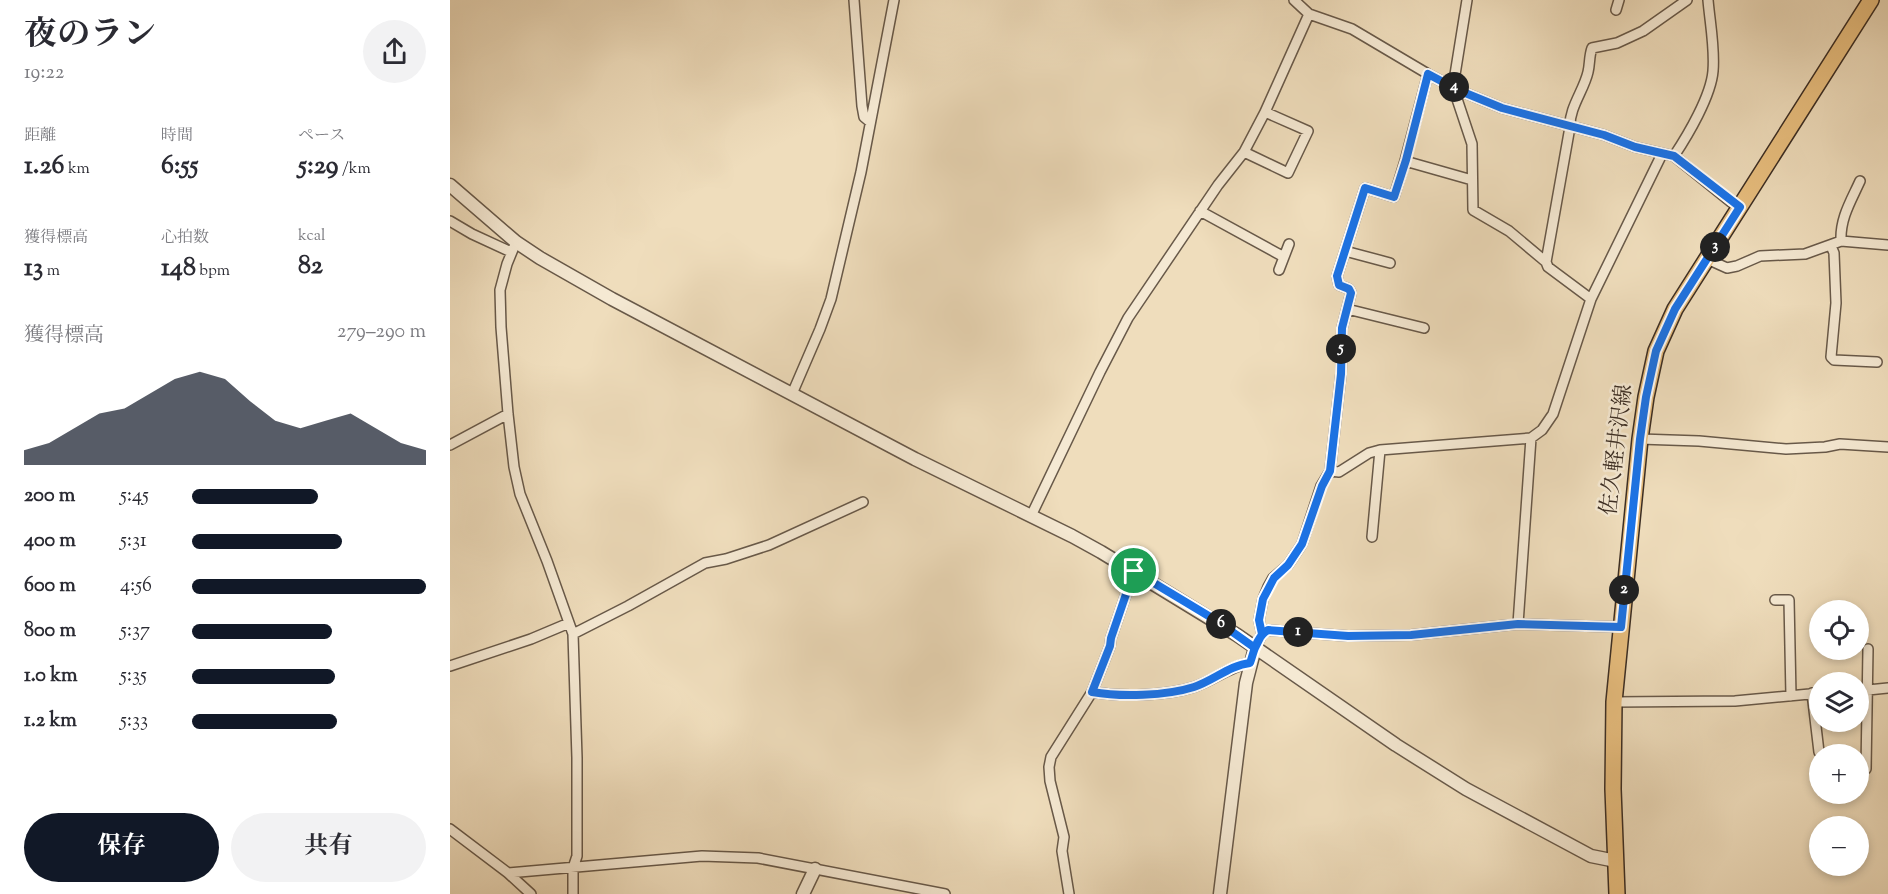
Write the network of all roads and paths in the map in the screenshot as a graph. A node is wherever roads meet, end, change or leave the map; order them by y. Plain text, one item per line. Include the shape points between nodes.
1 (854, 0) edge
2 (894, 0) edge
3 (1294, 0) edge
4 (1467, 0) edge
5 (1619, 0) edge
6 (1687, 0) edge
7 (1708, 0) edge
8 (1871, 0) edge
9 (1616, 10) dead end
10 (1309, 14) junction
11 (1428, 74) junction
12 (1452, 87) junction
13 (1266, 112) junction
14 (870, 122) junction
15 (1570, 127) junction
16 (1244, 152) junction
17 (1662, 154) junction
18 (1674, 156) junction
19 (1406, 160) junction
20 (1472, 180) junction
21 (1860, 181) dead end
22 (450, 185) edge
23 (1740, 207) junction
24 (1200, 211) junction
25 (450, 221) edge
26 (1841, 241) junction
27 (1288, 244) dead end
28 (1888, 245) edge
29 (1831, 246) junction
30 (513, 247) junction
31 (1345, 251) junction
32 (1284, 257) junction
33 (1707, 259) junction
34 (1546, 262) junction
35 (1390, 263) dead end
36 (1279, 270) dead end
37 (1591, 299) junction
38 (1347, 309) junction
39 (1424, 328) dead end
40 (1877, 362) dead end
41 (792, 393) junction
42 (508, 414) junction
43 (1531, 438) junction
44 (1640, 439) junction
45 (450, 446) edge
46 (1888, 447) edge
47 (1380, 450) junction
48 (1330, 471) junction
49 (862, 502) dead end
50 (1031, 516) junction
51 (1372, 537) dead end
52 (1134, 571) junction
53 (1775, 600) dead end
54 (569, 623) junction
55 (1518, 624) junction
56 (1621, 627) junction
57 (573, 634) junction
58 (1262, 634) junction
59 (1255, 648) junction
60 (1250, 663) junction
61 (450, 666) edge
62 (1888, 688) edge
63 (1869, 690) edge
64 (1092, 692) junction
65 (1809, 694) edge
66 (1791, 696) junction
67 (1614, 702) junction
68 (450, 828) edge
69 (1616, 861) junction
70 (573, 868) junction
71 (815, 869) junction
72 (508, 873) junction
73 (531, 894) edge
74 (573, 894) edge
75 (803, 894) edge
76 (945, 894) edge
77 (1069, 894) edge
78 (1220, 894) edge
79 (1617, 894) edge

1 - 14 street via 862,106 864,117
2 - 14 street
3 - 10 street
4 - 12 street
5 - 9 street
6 - 15 street via 1643,31 1617,43 1592,48
7 - 18 street via 1714,64 1711,82
8 - 23 main road, 佐久軽井沢線
10 - 11 street via 1352,29
10 - 13 street
11 - 12 street
11 - 19 street
12 - 15 street via 1502,108
12 - 20 street via 1472,144
13 - 16 street
13 - 16 street via 1308,131 1288,173
14 - 41 street via 831,299
15 - 17 street
15 - 34 street
16 - 24 street
17 - 18 street
17 - 37 street
18 - 23 street
19 - 20 street
19 - 31 street via 1394,197 1365,188
20 - 34 street via 1473,210 1509,231
21 - 26 street via 1844,215
22 - 30 street
23 - 33 main road, 佐久軽井沢線
24 - 32 street
24 - 50 street via 1128,318
25 - 30 street via 472,234
26 - 28 street
26 - 29 street
27 - 32 street
29 - 33 street via 1805,254 1760,256 1727,268
29 - 40 street via 1836,303 1831,357
30 - 41 street
30 - 42 street via 500,290
31 - 35 street
31 - 38 street via 1336,280 1351,291
32 - 36 street
33 - 44 main road, 佐久軽井沢線 via 1675,309 1656,351
34 - 37 street
37 - 43 street via 1552,414 1542,430
38 - 39 street
38 - 48 street
41 - 50 street
42 - 45 street
42 - 54 street via 520,494
43 - 47 street
43 - 55 street
44 - 46 street via 1786,449 1840,444
44 - 56 main road, 佐久軽井沢線
47 - 48 street via 1339,472
47 - 51 street
48 - 58 street via 1302,544 1274,578 1263,599 1259,620
49 - 57 street via 769,545 705,562
50 - 52 street
52 - 59 street
52 - 64 street
53 - 66 street via 1794,601
54 - 57 street
54 - 61 street
55 - 56 street
55 - 58 street via 1411,635 1348,636 1268,630
56 - 67 main road, 佐久軽井沢線
57 - 70 street via 577,856
58 - 59 street
59 - 60 street
59 - 69 street via 1466,789 1591,856
60 - 64 street via 1194,687 1170,692
60 - 78 street
62 - 63 street
64 - 77 street via 1051,757 1049,767 1064,837 1062,851
65 - 66 street
66 - 67 street via 1735,701
67 - 69 main road, 佐久軽井沢線
68 - 72 street
69 - 79 main road, 佐久軽井沢線
70 - 71 street via 729,856
70 - 72 street
70 - 74 street
71 - 75 street
71 - 76 street
72 - 73 street

